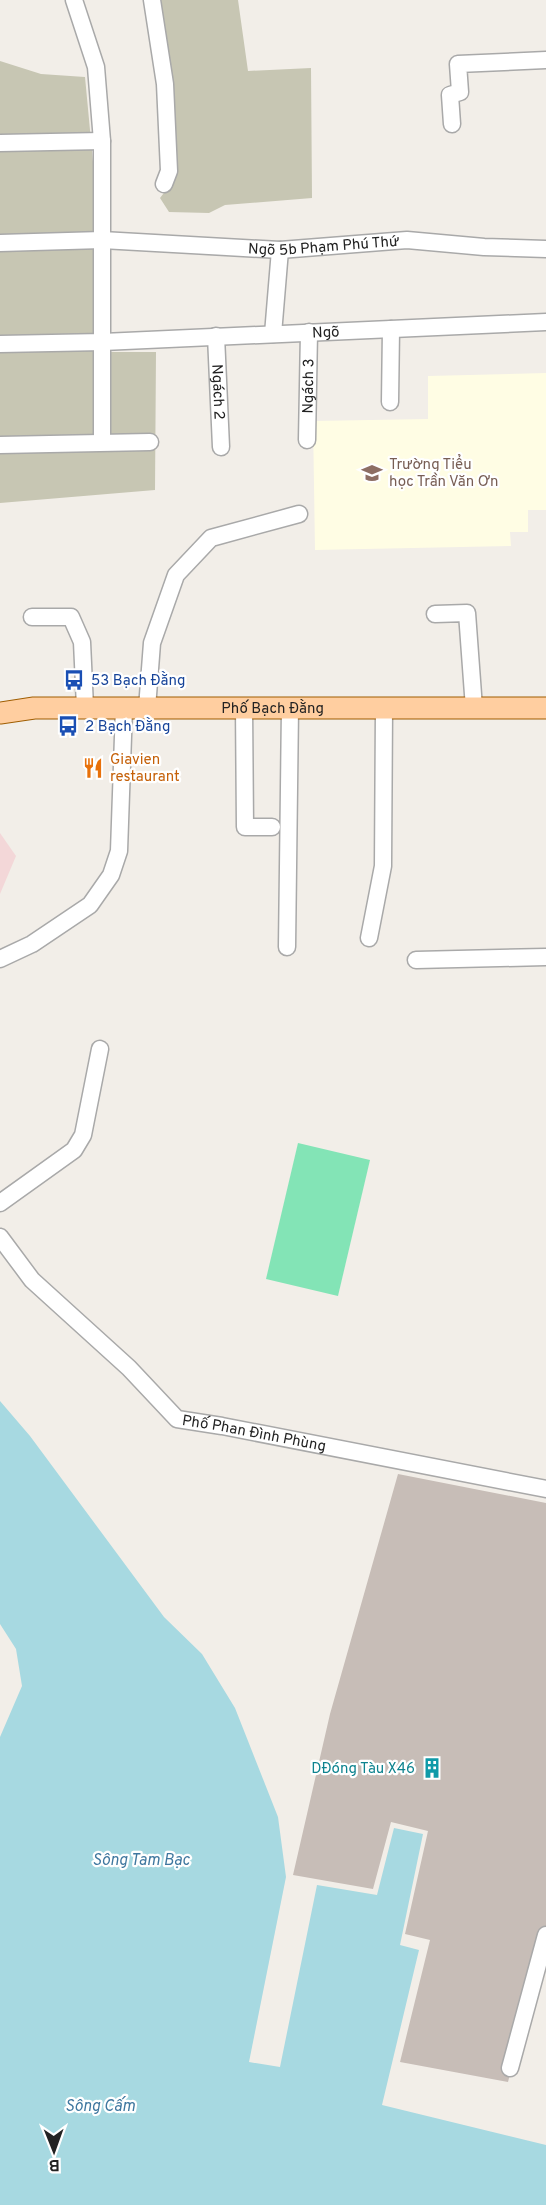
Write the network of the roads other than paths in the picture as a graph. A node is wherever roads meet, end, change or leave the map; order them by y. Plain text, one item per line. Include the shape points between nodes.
1 (74, 0) edge
2 (152, 0) edge
3 (546, 60) edge
4 (453, 124) dead end
5 (102, 141) junction
6 (0, 143) edge
7 (164, 184) dead end
8 (102, 240) junction
9 (0, 243) edge
10 (546, 249) edge
11 (280, 250) junction
12 (546, 322) edge
13 (391, 329) junction
14 (309, 332) junction
15 (273, 334) junction
16 (216, 336) junction
17 (103, 342) junction
18 (0, 344) edge
19 (390, 402) dead end
20 (308, 440) dead end
21 (102, 442) junction
22 (150, 442) dead end
23 (0, 445) edge
24 (221, 447) dead end
25 (299, 514) dead end
26 (435, 614) dead end
27 (32, 618) dead end
28 (85, 707) junction
29 (244, 707) junction
30 (124, 708) junction
31 (147, 708) junction
32 (290, 708) junction
33 (384, 708) junction
34 (474, 708) junction
35 (546, 708) edge
36 (0, 713) edge
37 (272, 827) dead end
38 (369, 938) dead end
39 (287, 947) dead end
40 (546, 957) edge
41 (0, 958) edge
42 (416, 960) dead end
43 (100, 1048) dead end
44 (0, 1203) edge
45 (0, 1237) edge
46 (546, 1489) edge
47 (546, 1935) edge
48 (510, 2068) dead end

1 - 5 street via 96,67
2 - 7 street via 165,84 169,171
3 - 4 street via 458,64 460,92 450,95
5 - 6 street
5 - 8 street
8 - 9 street, Ngõ 5b Phạm Phú Thứ
8 - 11 street, Ngõ 5b Phạm Phú Thứ
8 - 17 street
10 - 11 street, Ngõ 5b Phạm Phú Thứ via 407,240
11 - 15 street
12 - 13 street, Ngõ
13 - 14 street, Ngõ
13 - 19 street
14 - 15 street, Ngõ
14 - 20 street, Ngách 3
15 - 16 street, Ngõ
16 - 17 street, Ngõ
16 - 24 street, Ngách 2
17 - 18 street, Ngõ
17 - 21 street
21 - 22 street
21 - 23 street
25 - 31 street via 211,538 176,575 153,643
26 - 34 street via 467,613
27 - 28 street via 71,617 82,642
28 - 30 main road, Phố Bạch Đằng
28 - 36 main road, Phố Bạch Đằng
29 - 31 main road, Phố Bạch Đằng
29 - 32 main road, Phố Bạch Đằng
29 - 37 street via 245,827
30 - 31 main road, Phố Bạch Đằng
30 - 41 street via 119,851 111,875 90,905 32,944
32 - 33 main road, Phố Bạch Đằng
32 - 39 street
33 - 34 main road, Phố Bạch Đằng
33 - 38 street via 383,866
34 - 35 main road, Phố Bạch Đằng
40 - 42 street
43 - 44 street via 80,1143
45 - 46 street, Phố Phan Đình Phùng via 32,1280 129,1368 177,1419
47 - 48 street

